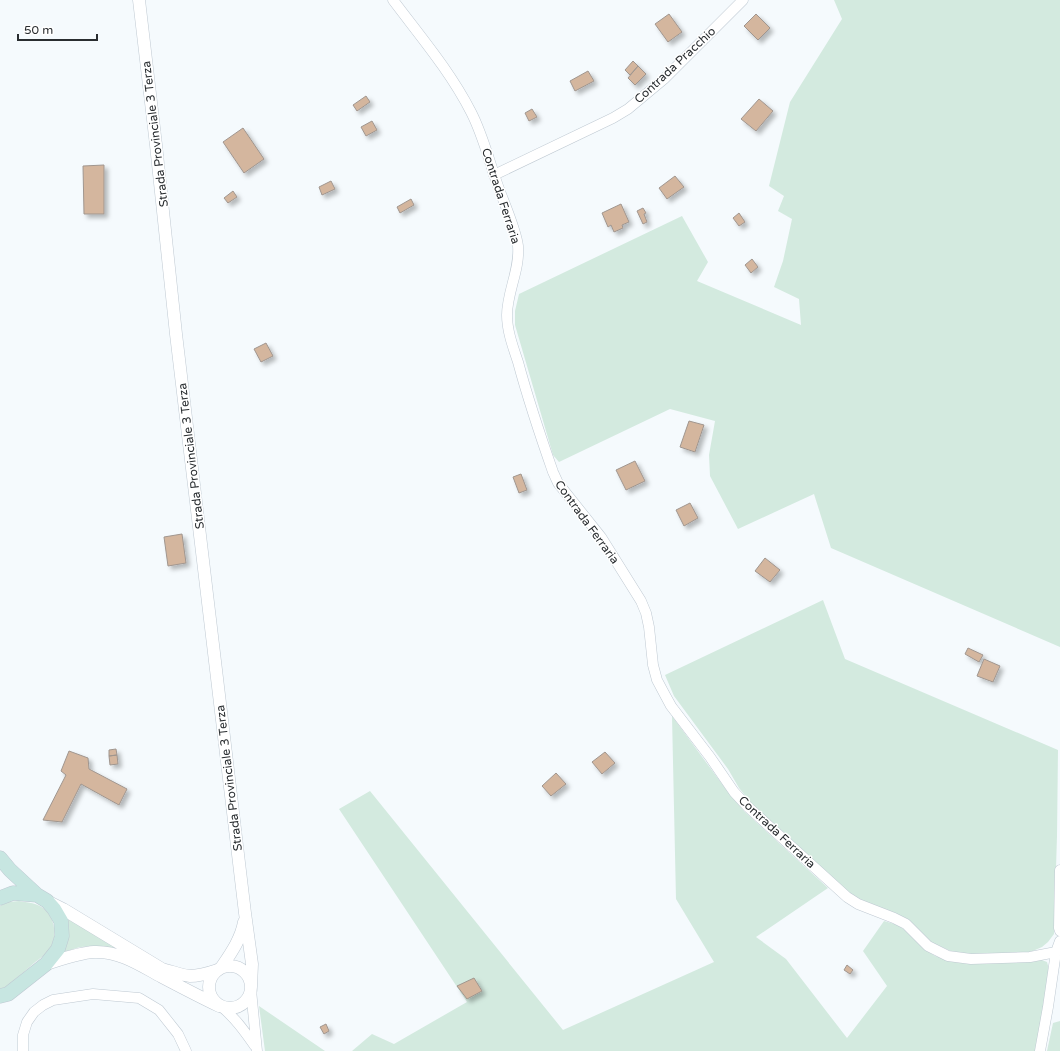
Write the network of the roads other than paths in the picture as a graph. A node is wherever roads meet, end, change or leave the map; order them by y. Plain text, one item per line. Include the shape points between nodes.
1 (139, 0) edge
2 (393, 0) edge
3 (743, 0) edge
4 (494, 175) junction
5 (0, 858) edge
6 (1060, 870) edge
7 (0, 898) edge
8 (42, 898) junction
9 (245, 913) junction
10 (1060, 930) edge
11 (1060, 941) edge
12 (1056, 952) junction
13 (46, 964) junction
14 (220, 969) junction
15 (251, 988) junction
16 (3, 998) edge
17 (221, 1006) junction
18 (257, 1049) edge
19 (22, 1051) edge
20 (186, 1051) edge
21 (1040, 1051) edge

1 - 9 street, Strada Provinciale 3 Terza
2 - 4 street, Contrada Ferraria via 450,76 472,112
3 - 4 street, Contrada Pracchio via 664,79 628,109
4 - 12 street, Contrada Ferraria via 518,246 507,316 528,399 558,483 602,537 641,602 649,627 657,680 671,706 734,792 748,807 858,904 906,924 928,946 948,956 971,959 1030,957
5 - 8 main road
6 - 10 street
7 - 8 main road via 13,893
8 - 13 main road via 54,909 61,921 62,936 58,949
8 - 14 street via 162,968 190,976
9 - 14 street via 243,929 237,944
9 - 15 street, Strada Provinciale 3 Terza via 252,964
11 - 12 street
12 - 21 street
13 - 16 main road
13 - 17 street via 80,954 112,953 128,958
14 - 15 street via 230,966 245,972
14 - 17 street via 213,975 209,988 210,995
15 - 17 street via 249,997 239,1007
15 - 18 street
17 - 18 street via 243,1028
19 - 20 street via 27,1022 34,1012 53,1000 93,994 140,998 159,1010 178,1034

